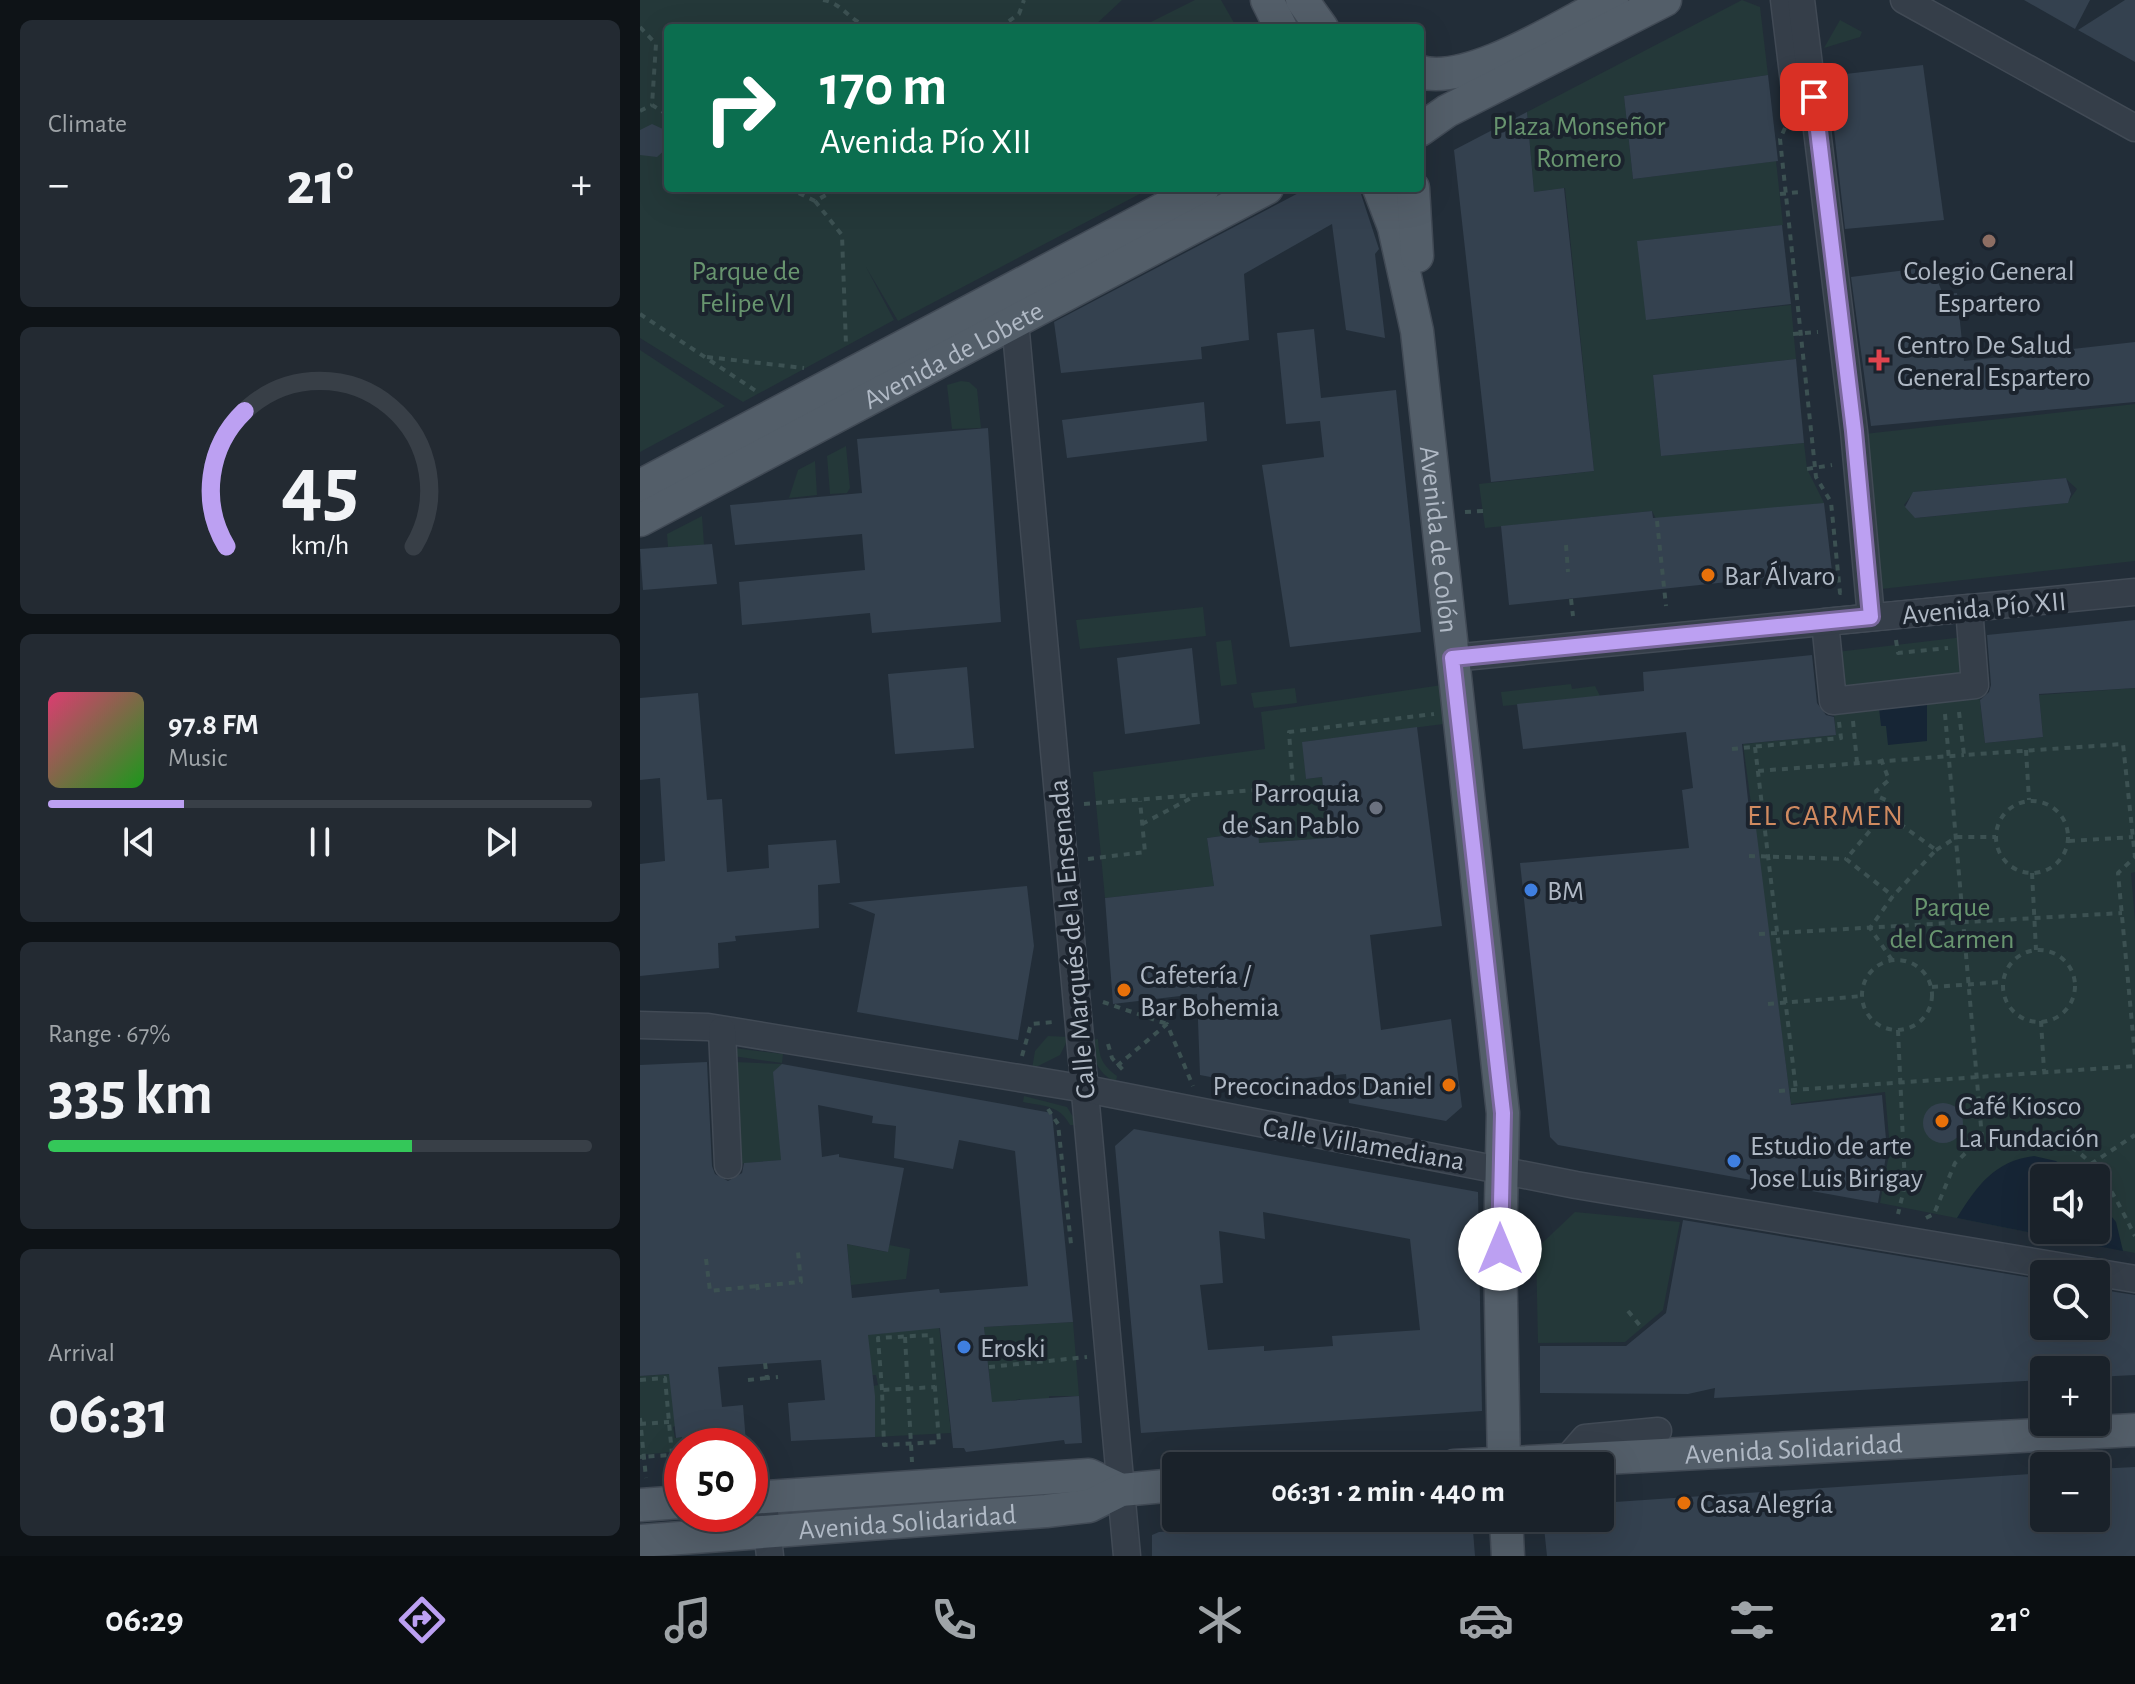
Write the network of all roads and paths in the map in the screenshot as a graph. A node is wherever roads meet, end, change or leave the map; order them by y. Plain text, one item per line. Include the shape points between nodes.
1 (823, 0) edge
2 (1024, 0) edge
3 (1267, 0) edge
4 (1302, 0) edge
5 (1612, 0) edge
6 (1665, 0) edge
7 (1784, 0) edge
8 (1801, 0) edge
9 (1904, 0) edge
10 (854, 24) edge
11 (1005, 24) edge
12 (1279, 24) edge
13 (1319, 24) edge
14 (640, 27) edge
15 (1424, 72) edge
16 (2135, 103) edge
17 (652, 105) junction
18 (2099, 108) junction
19 (640, 111) edge
20 (664, 112) edge
21 (1787, 121) dead end
22 (1424, 125) edge
23 (2135, 128) edge
24 (796, 192) edge
25 (832, 192) edge
26 (1195, 192) edge
27 (1259, 192) edge
28 (1381, 192) edge
29 (1413, 192) edge
30 (815, 201) junction
31 (640, 314) edge
32 (1015, 321) junction
33 (1417, 331) junction
34 (707, 357) junction
35 (809, 368) dead end
36 (856, 371) junction
37 (785, 409) junction
38 (640, 486) edge
39 (640, 520) edge
40 (1657, 521) dead end
41 (1566, 545) dead end
42 (1568, 572) dead end
43 (1848, 592) joint
44 (2135, 592) edge
45 (1571, 599) dead end
46 (1666, 606) dead end
47 (1969, 608) junction
48 (1573, 616) dead end
49 (1883, 616) junction
50 (1825, 622) junction
51 (1452, 658) junction
52 (1956, 687) junction
53 (1844, 699) junction
54 (1436, 713) dead end
55 (1949, 738) dead end
56 (1755, 747) junction
57 (1732, 749) dead end
58 (2026, 750) junction
59 (1964, 755) junction
60 (1950, 756) junction
61 (1881, 759) junction
62 (1857, 762) junction
63 (1758, 771) junction
64 (1195, 796) junction
65 (1140, 801) junction
66 (2029, 801) junction
67 (1083, 804) dead end
68 (1885, 813) junction
69 (1142, 824) junction
70 (1957, 837) junction
71 (1996, 837) junction
72 (2133, 837) junction
73 (2069, 841) junction
74 (1936, 850) junction
75 (1749, 856) dead end
76 (1768, 856) junction
77 (1088, 859) dead end
78 (1846, 859) junction
79 (2032, 873) junction
80 (1893, 896) junction
81 (2122, 913) junction
82 (2035, 919) junction
83 (1963, 923) junction
84 (1870, 928) junction
85 (1777, 933) junction
86 (1759, 934) dead end
87 (2036, 950) junction
88 (2125, 953) junction
89 (2133, 953) dead end
90 (1892, 960) junction
91 (2003, 982) junction
92 (1969, 985) junction
93 (1932, 987) junction
94 (1862, 996) junction
95 (1103, 1002) dead end
96 (1785, 1003) junction
97 (1768, 1004) dead end
98 (1079, 1019) junction
99 (2041, 1021) junction
100 (1167, 1024) junction
101 (640, 1025) edge
102 (722, 1030) junction
103 (1898, 1030) junction
104 (2135, 1056) edge
105 (1117, 1066) dead end
106 (2135, 1066) edge
107 (2044, 1072) junction
108 (1977, 1076) junction
109 (1015, 1079) junction
110 (1898, 1080) junction
111 (1193, 1086) dead end
112 (1086, 1089) junction
113 (1796, 1090) junction
114 (1779, 1091) dead end
115 (1036, 1107) dead end
116 (2135, 1135) edge
117 (1982, 1138) junction
118 (2091, 1164) joint
119 (728, 1165) dead end
120 (1501, 1169) junction
121 (2110, 1190) edge
122 (2135, 1236) edge
123 (1892, 1238) junction
124 (1072, 1250) dead end
125 (798, 1252) dead end
126 (706, 1259) dead end
127 (2135, 1279) edge
128 (1628, 1311) dead end
129 (1642, 1328) dead end
130 (905, 1337) junction
131 (1109, 1355) junction
132 (765, 1363) dead end
133 (989, 1367) dead end
134 (778, 1377) dead end
135 (767, 1378) junction
136 (640, 1380) edge
137 (748, 1380) dead end
138 (935, 1387) junction
139 (908, 1388) junction
140 (882, 1390) junction
141 (640, 1422) edge
142 (669, 1422) junction
143 (2135, 1430) edge
144 (1658, 1431) dead end
145 (911, 1443) junction
146 (1504, 1452) edge
147 (1573, 1452) edge
148 (642, 1457) edge
149 (1614, 1458) edge
150 (912, 1462) dead end
151 (1162, 1486) edge
152 (1121, 1490) junction
153 (643, 1493) edge
154 (768, 1497) edge
155 (664, 1498) edge
156 (1507, 1532) edge
157 (640, 1541) edge
158 (769, 1544) edge
159 (1127, 1556) edge
160 (1508, 1556) edge

1 - 10 path via 834,2
2 - 11 path via 1019,14
3 - 12 main road
4 - 13 main road
5 - 15 main road via 1488,62 1455,73
6 - 22 main road
7 - 43 street
8 - 49 street via 1852,417
9 - 18 street
14 - 17 path via 656,44
16 - 18 street
17 - 19 path
17 - 20 path
18 - 23 street
21 - 43 path via 1780,139 1816,477 1831,502
24 - 30 path
25 - 30 path
26 - 36 main road, Avenida de Lobete
27 - 32 main road, Avenida de Lobete
28 - 33 main road, Avenida de Colón via 1394,227
29 - 33 main road, Avenida de Colón
30 - 36 path via 842,235 845,342
31 - 34 path
32 - 39 main road, Avenida de Lobete
32 - 98 street, Calle Marqués de la Ensenada
33 - 51 main road, Avenida de Colón
34 - 35 path
34 - 37 path
36 - 37 main road, Avenida de Lobete
37 - 38 main road, Avenida de Lobete
40 - 46 path
41 - 42 path
44 - 47 street, Avenida Pío XII
45 - 48 path
47 - 49 street, Avenida Pío XII
47 - 52 street via 1975,685
49 - 50 street, Avenida Pío XII
49 - 52 path via 1898,653 1952,648
50 - 51 street, Avenida Pío XII
50 - 53 street via 1833,701
51 - 120 main road, Avenida de Colón via 1503,1113
52 - 53 street
52 - 59 path
53 - 56 path via 1841,738
53 - 62 path
54 - 64 path via 1289,732 1293,787
55 - 60 path
56 - 57 path
56 - 63 path
58 - 59 path
58 - 66 path
58 - 72 path via 2123,744
59 - 60 path
60 - 61 path
60 - 70 path
61 - 62 path
61 - 68 path via 1889,780 1876,791 1886,800
62 - 63 path
63 - 76 path
64 - 65 path
64 - 69 path
65 - 67 path
65 - 69 path
66 - 71 path via 2002,816
66 - 73 path via 2059,811
68 - 74 path
68 - 78 path
69 - 77 path via 1145,852
70 - 71 path
70 - 74 path
70 - 83 path
71 - 79 path via 2011,866
72 - 73 path
72 - 81 path via 2135,857 2118,873
73 - 79 path via 2060,860
74 - 80 path
75 - 76 path
76 - 78 path
76 - 85 path
78 - 80 path
79 - 82 path
80 - 84 path
81 - 82 path
81 - 88 path
82 - 83 path
82 - 87 path
83 - 84 path
83 - 92 path
84 - 85 path
84 - 90 path
85 - 86 path
85 - 96 path
87 - 91 path via 2014,960
87 - 99 path via 2058,955 2074,977 2071,1002 2053,1019
88 - 89 path
88 - 104 path
90 - 93 path via 1916,964
90 - 94 path via 1872,969
91 - 92 path
91 - 99 path via 2011,1007 2020,1016
92 - 93 path
92 - 108 path
93 - 103 path via 1933,1000 1922,1021
94 - 96 path
94 - 103 path via 1869,1017
95 - 100 path
96 - 97 path
96 - 113 path
98 - 109 path via 1031,1024
98 - 112 street, Calle Marqués de la Ensenada
99 - 107 path
100 - 105 path
100 - 111 path
101 - 102 street, Calle Villamediana
102 - 109 street, Calle Villamediana
102 - 119 street
103 - 110 path
106 - 107 path
107 - 108 path
108 - 110 path
108 - 117 path
109 - 112 street, Calle Villamediana
110 - 113 path
110 - 123 path via 1905,1185
112 - 120 street, Calle Villamediana
112 - 131 street, Calle Marqués de la Ensenada
113 - 114 path
115 - 124 path via 1057,1117
116 - 118 path
117 - 118 path via 2062,1142
117 - 123 path via 1955,1163 1934,1214
120 - 123 street, Calle Villamediana
120 - 146 main road, Avenida de Colón
121 - 122 path
123 - 127 street, Calle Villamediana
125 - 126 path via 801,1282 758,1288 710,1291
128 - 129 path
130 - 138 path via 931,1335
130 - 139 path
130 - 140 path via 878,1338
131 - 133 path
131 - 152 street, Calle Marqués de la Ensenada
132 - 135 path
134 - 135 path
135 - 137 path
136 - 142 path via 665,1378
138 - 139 path
138 - 145 path via 939,1442
139 - 140 path
139 - 145 path
140 - 145 path via 884,1445
141 - 142 path
141 - 148 path
142 - 148 path via 672,1455
143 - 149 main road, Avenida Solidaridad
144 - 147 street via 1585,1438
145 - 150 path
148 - 153 path
151 - 152 main road, Avenida Solidaridad
152 - 154 main road, Avenida Solidaridad via 1089,1475
152 - 158 main road, Avenida Solidaridad via 1089,1506
152 - 159 street, Calle Marqués de la Ensenada
153 - 155 main road
156 - 160 main road
157 - 158 main road, Avenida Solidaridad

